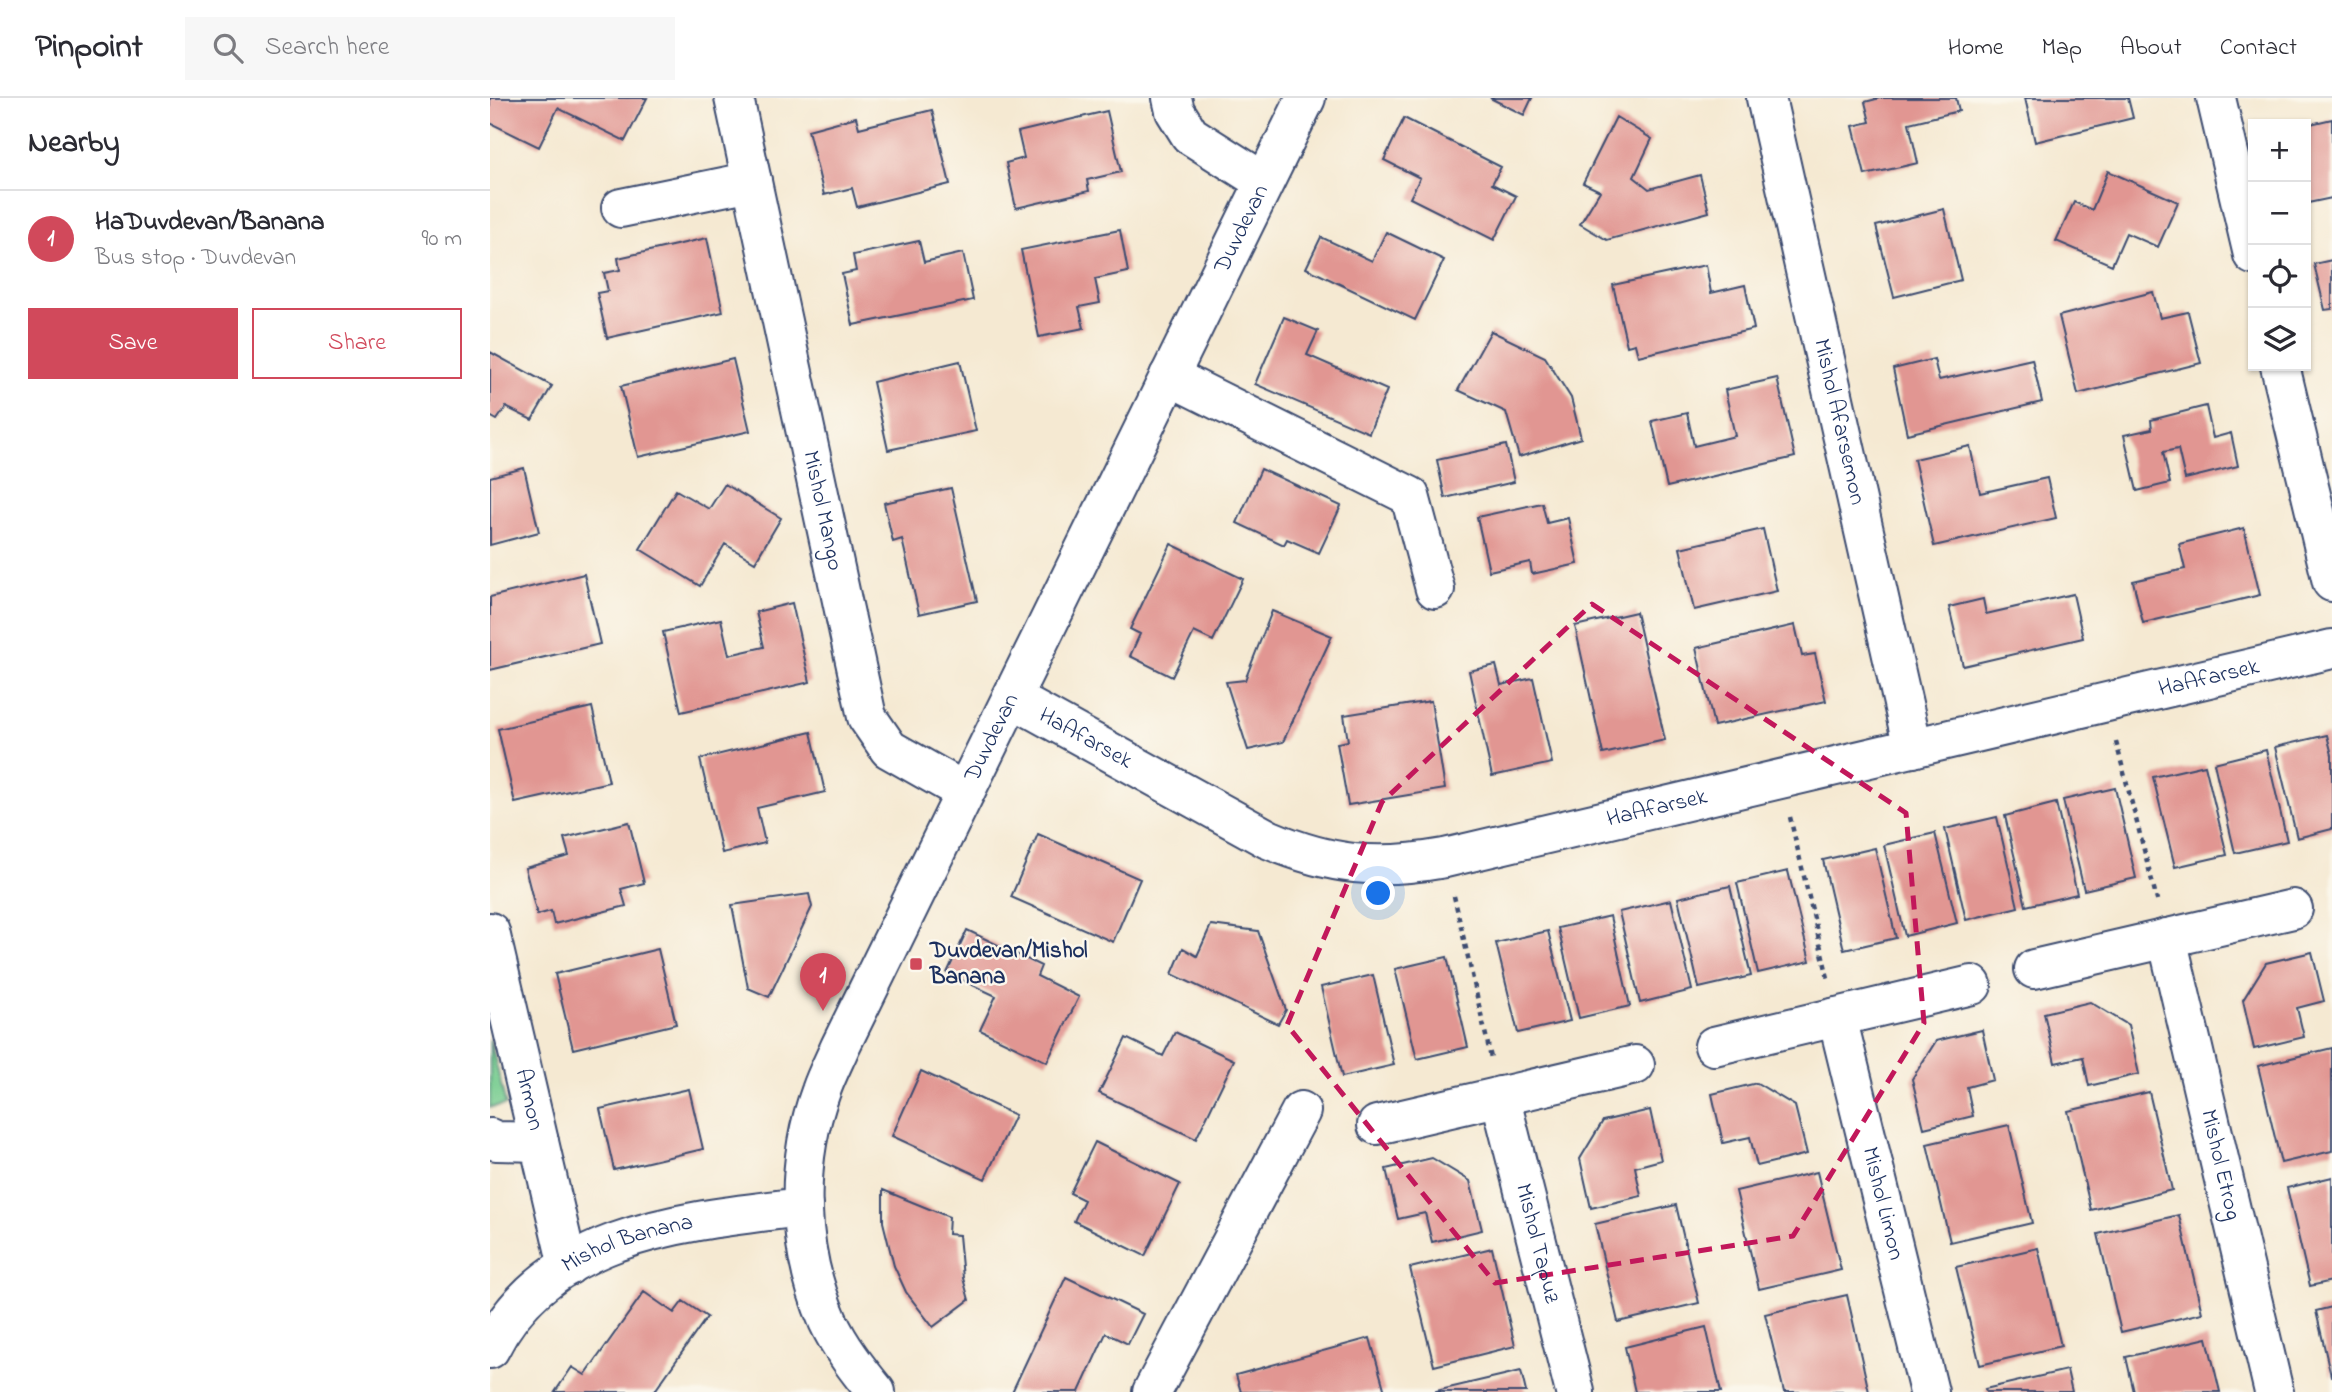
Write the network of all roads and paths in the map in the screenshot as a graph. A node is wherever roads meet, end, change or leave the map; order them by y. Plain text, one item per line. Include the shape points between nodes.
1 (734, 98) edge
2 (1172, 98) edge
3 (1306, 98) edge
4 (1766, 98) edge
5 (2216, 98) edge
6 (752, 181) junction
7 (1264, 182) junction
8 (621, 208) dead end
9 (2251, 245) edge
10 (2281, 371) edge
11 (1169, 376) junction
12 (2332, 582) edge
13 (1435, 589) dead end
14 (2332, 649) edge
15 (1012, 698) junction
16 (2106, 702) junction
17 (1913, 748) junction
18 (1781, 779) junction
19 (965, 792) junction
20 (1445, 858) junction
21 (2293, 909) dead end
22 (490, 933) edge
23 (2167, 938) junction
24 (2034, 969) dead end
25 (1972, 985) dead end
26 (1837, 1017) junction
27 (1714, 1046) dead end
28 (1635, 1065) dead end
29 (1500, 1096) junction
30 (1301, 1111) dead end
31 (1377, 1125) dead end
32 (490, 1138) edge
33 (539, 1142) junction
34 (803, 1207) junction
35 (568, 1266) junction
36 (490, 1349) edge
37 (876, 1392) edge
38 (1152, 1392) edge
39 (1575, 1392) edge
40 (1929, 1392) edge
41 (2274, 1392) edge

1 - 6 street, Mishol Mango
2 - 7 street via 1190,135
3 - 7 street, Duvdevan
4 - 17 street, Mishol Afarsemon
5 - 9 street
6 - 8 street
6 - 19 street, Mishol Mango via 867,717 889,749
7 - 11 street, Duvdevan
10 - 12 street
11 - 13 street via 1410,496
11 - 15 street, Duvdevan
14 - 16 street, HaAfarsek
15 - 19 street, Duvdevan
15 - 20 street, HaAfarsek via 1291,849 1334,862 1377,866
16 - 17 street, HaAfarsek
16 - 23 path
17 - 18 street, HaAfarsek
18 - 20 street, HaAfarsek
18 - 26 path
19 - 34 street, Duvdevan via 821,1092 808,1138
20 - 29 path
21 - 23 street
22 - 33 street, Armon
23 - 24 street
23 - 41 street, Mishol Etrog
25 - 26 street
26 - 27 street
26 - 40 street, Mishol Limon
28 - 29 street
29 - 31 street
29 - 39 street, Mishol Tapuz
30 - 38 street
32 - 33 street, Armon
33 - 35 street, Armon
34 - 35 street, Mishol Banana via 643,1232 612,1242
34 - 37 street, Duvdevan via 814,1279 829,1322 851,1362
35 - 36 street, Mishol Banana via 527,1298 501,1327

